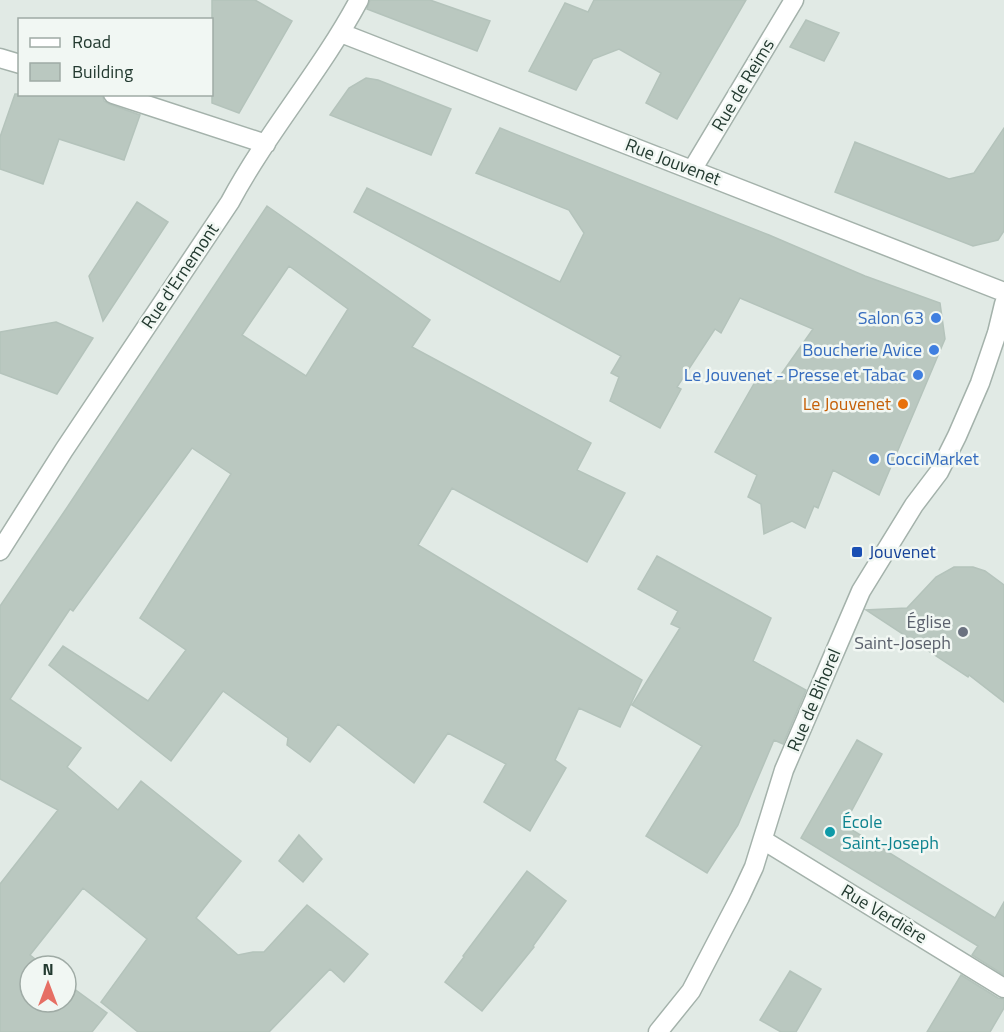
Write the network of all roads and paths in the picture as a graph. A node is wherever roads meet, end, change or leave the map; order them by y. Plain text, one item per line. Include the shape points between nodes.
1 (359, 0) edge
2 (794, 0) edge
3 (341, 33) junction
4 (0, 58) edge
5 (18, 63) edge
6 (119, 96) edge
7 (266, 144) junction
8 (692, 170) junction
9 (1004, 292) edge
10 (1004, 304) edge
11 (1001, 335) edge
12 (0, 550) edge
13 (763, 840) junction
14 (1004, 988) edge
15 (658, 1032) edge

1 - 3 street, Rue d'Ernemont
2 - 8 street, Rue de Reims
3 - 7 street, Rue d'Ernemont
3 - 8 street, Rue Jouvenet
4 - 5 street
6 - 7 street
7 - 12 street, Rue d'Ernemont
8 - 9 street, Rue Jouvenet
10 - 11 street, Rue de Bihorel
11 - 13 street, Rue de Bihorel via 939,472 861,591 784,770
13 - 14 street, Rue Verdière
13 - 15 street, Rue de Bihorel via 711,955 691,991

